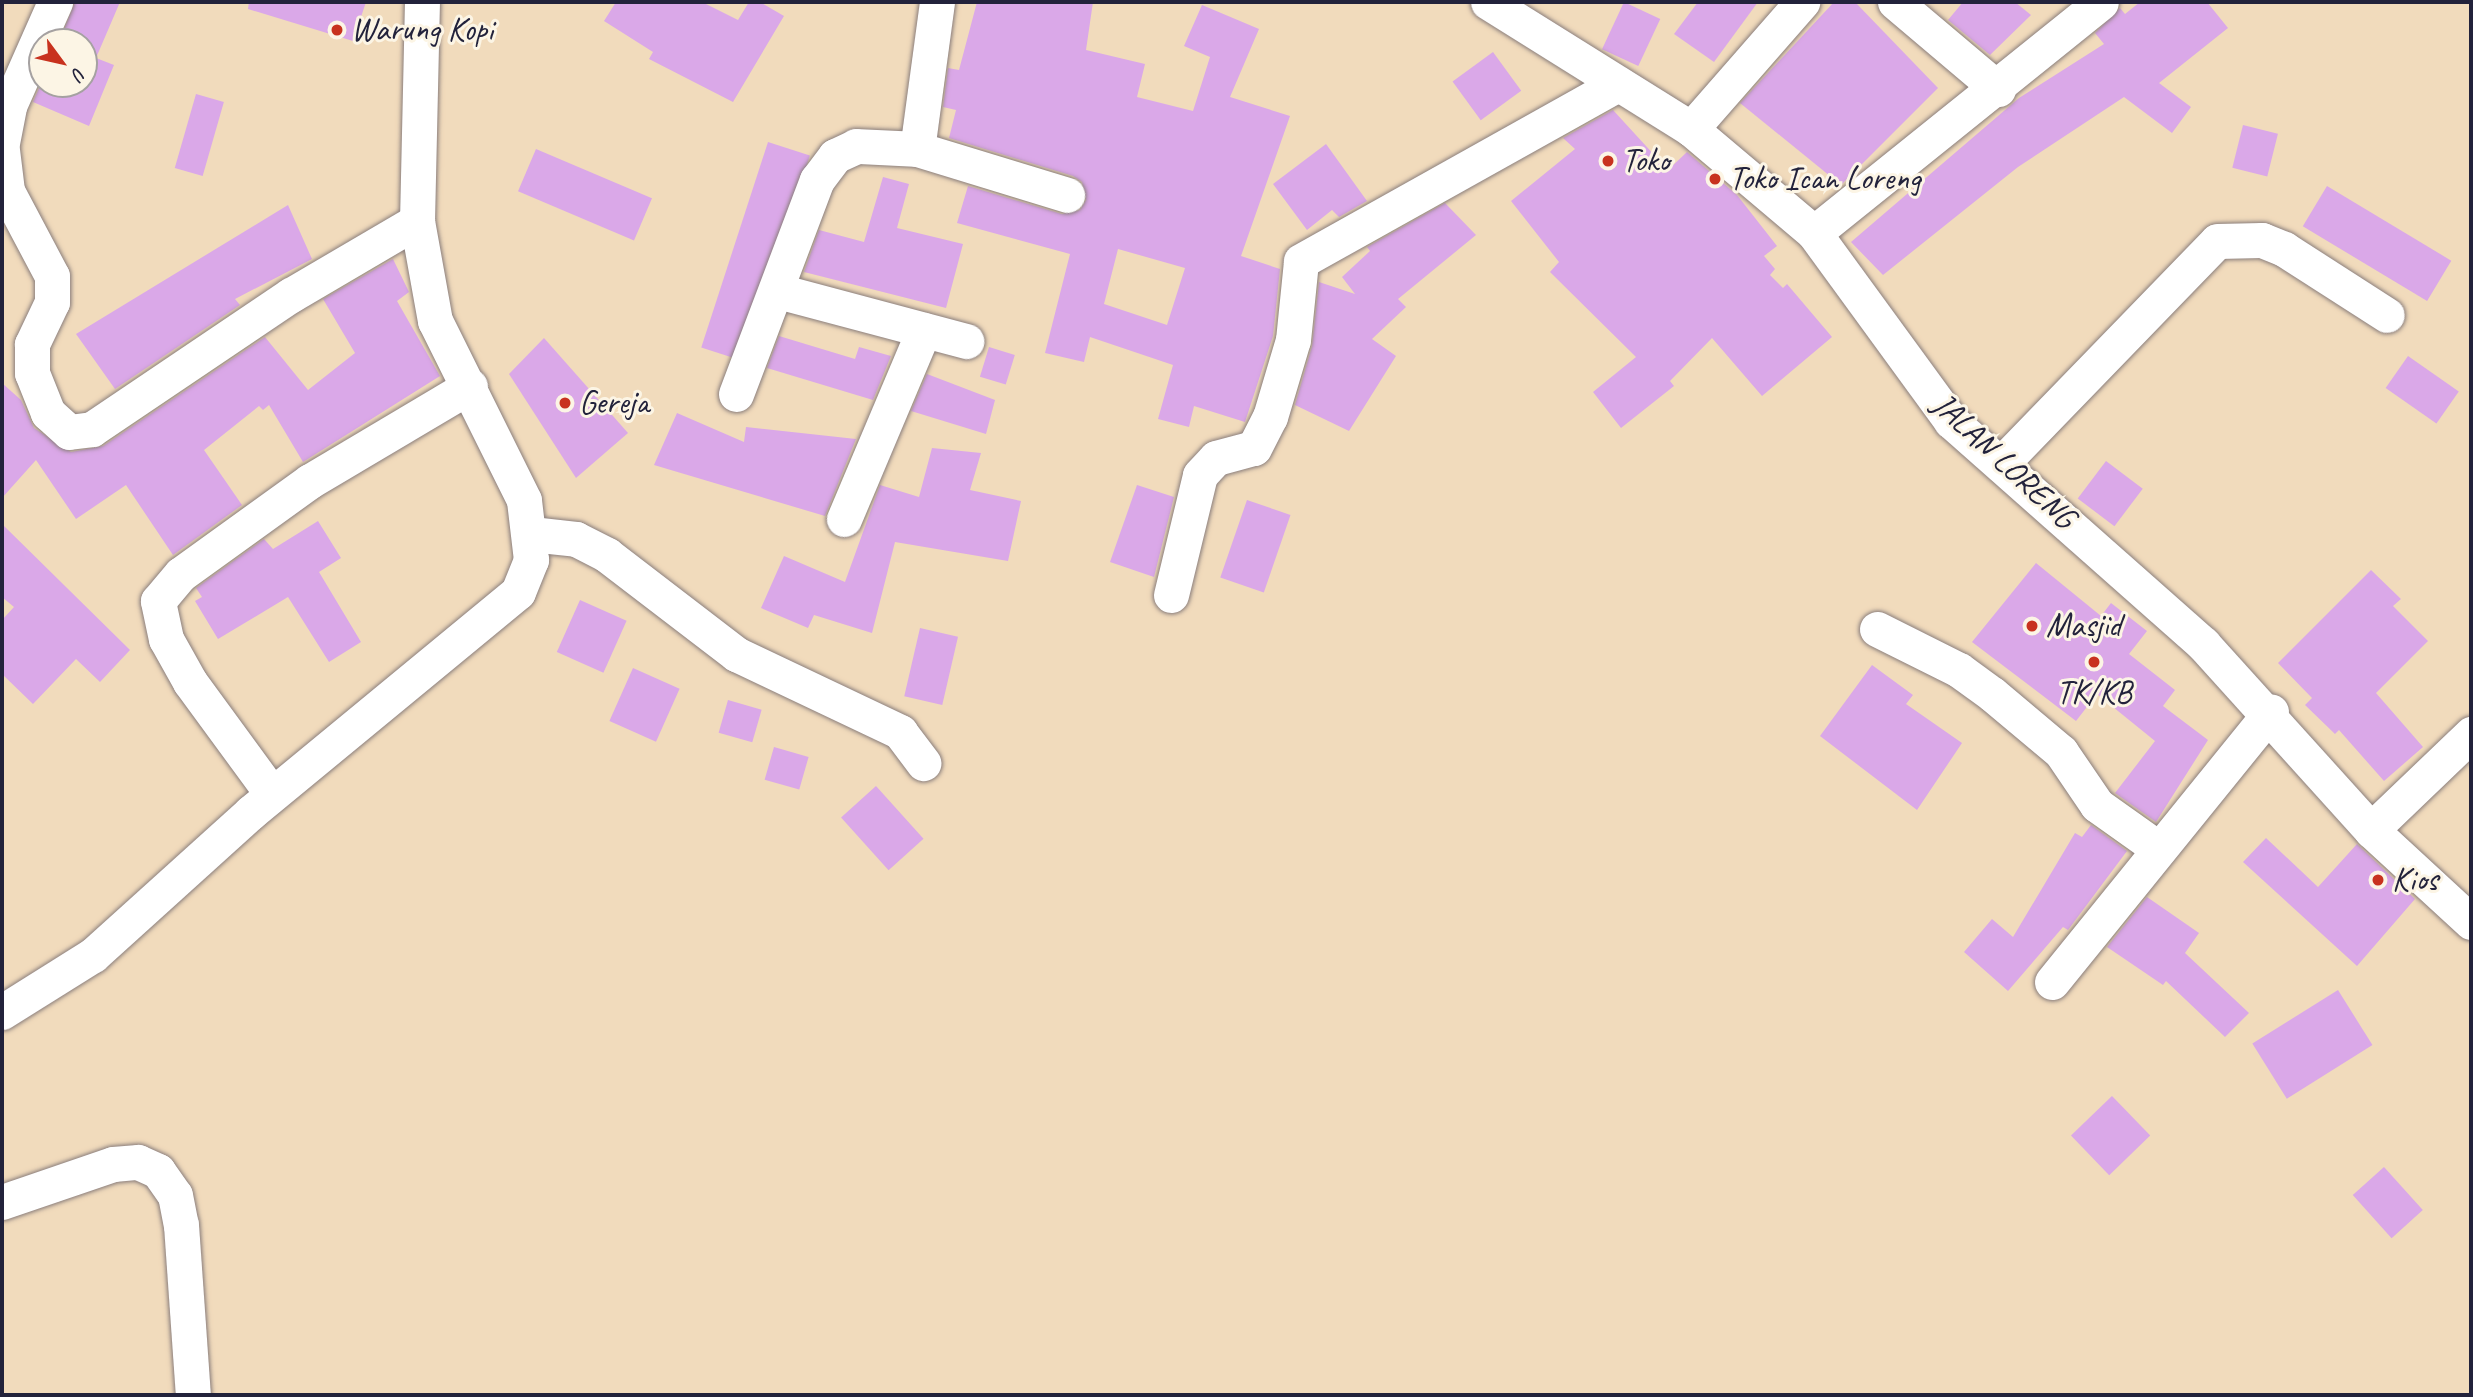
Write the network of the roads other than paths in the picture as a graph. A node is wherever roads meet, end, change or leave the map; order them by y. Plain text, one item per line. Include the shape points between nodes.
1 (55, 2) edge
2 (422, 2) edge
3 (936, 2) edge
4 (1488, 2) edge
5 (1802, 2) edge
6 (1895, 2) edge
7 (2101, 2) edge
8 (1618, 84) junction
9 (1998, 89) junction
10 (1691, 129) junction
11 (2, 143) edge
12 (917, 149) junction
13 (2, 150) edge
14 (1067, 195) dead end
15 (416, 221) junction
16 (1814, 233) junction
17 (778, 291) junction
18 (2387, 315) dead end
19 (924, 330) junction
20 (966, 341) dead end
21 (470, 386) junction
22 (736, 394) dead end
23 (2001, 464) junction
24 (844, 519) dead end
25 (531, 534) junction
26 (1171, 595) dead end
27 (1877, 629) dead end
28 (2271, 712) junction
29 (2471, 734) edge
30 (923, 763) dead end
31 (272, 794) junction
32 (2371, 830) junction
33 (2159, 849) junction
34 (2471, 922) edge
35 (2052, 982) dead end
36 (2, 1012) edge
37 (2, 1202) edge
38 (193, 1395) edge

1 - 11 street via 9,106
2 - 15 street
3 - 12 street
4 - 8 street, JALAN LORENG
5 - 10 street
6 - 9 street
7 - 9 street
8 - 10 street, JALAN LORENG
8 - 26 street via 1301,261 1293,340 1270,417 1254,448 1216,458 1200,475
9 - 16 street
10 - 16 street, JALAN LORENG
12 - 14 street
12 - 17 street via 871,144 835,156 808,201
13 - 15 street via 7,191 52,276 52,302 32,344 32,373 48,413 69,432 92,429 291,295
15 - 21 street via 435,321
16 - 23 street, JALAN LORENG via 1910,371 1951,421
17 - 19 street
17 - 22 street
18 - 23 street via 2284,249 2263,240 2217,241
19 - 20 street
19 - 24 street
21 - 25 street via 524,500
21 - 31 street via 310,481 181,574 158,601 166,639 190,682
23 - 28 street, JALAN LORENG via 2129,574
25 - 30 street via 576,539 607,555 736,654 900,732
25 - 31 street via 531,561 518,592
27 - 33 street via 1959,670 1992,694 2061,752 2097,804
28 - 32 street, JALAN LORENG
28 - 33 street
29 - 32 street
31 - 36 street via 93,955
32 - 34 street, JALAN LORENG
33 - 35 street
37 - 38 street via 113,1164 138,1162 158,1171 175,1195 181,1225

